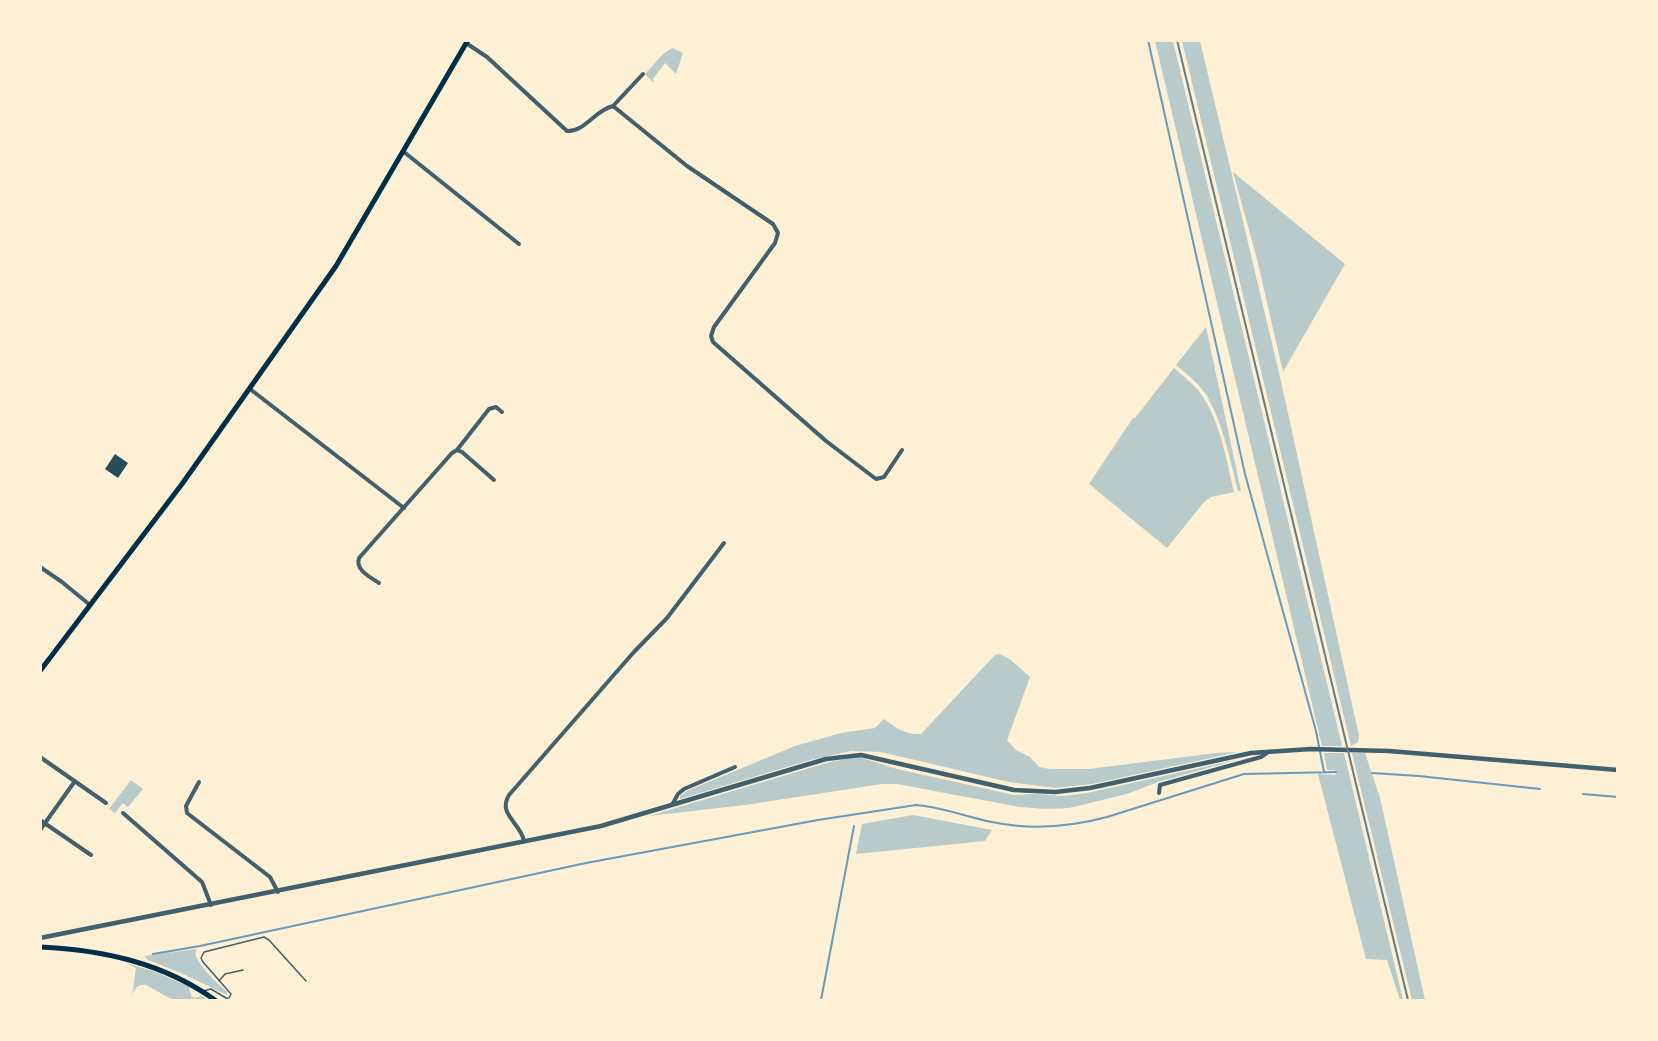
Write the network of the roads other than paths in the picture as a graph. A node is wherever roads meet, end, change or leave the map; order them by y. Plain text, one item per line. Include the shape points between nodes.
1 (467, 42) edge
2 (643, 74) dead end
3 (613, 106) junction
4 (404, 152) junction
5 (519, 244) dead end
6 (250, 389) junction
7 (502, 412) dead end
8 (457, 450) junction
9 (902, 450) dead end
10 (494, 480) dead end
11 (404, 508) junction
12 (724, 543) dead end
13 (40, 567) edge
14 (379, 583) dead end
15 (90, 606) junction
16 (40, 670) edge
17 (1268, 751) junction
18 (40, 757) edge
19 (735, 767) dead end
20 (1617, 770) edge
21 (75, 781) junction
22 (199, 782) dead end
23 (1159, 793) dead end
24 (106, 803) dead end
25 (672, 805) junction
26 (123, 813) dead end
27 (43, 822) edge
28 (40, 830) edge
29 (524, 841) junction
30 (91, 855) dead end
31 (278, 892) junction
32 (211, 904) junction
33 (40, 938) edge
34 (40, 947) edge
35 (243, 970) dead end
36 (306, 981) dead end
37 (219, 982) junction
38 (203, 992) junction
39 (215, 1000) edge

1 - 3 street via 567,131 576,130
1 - 4 main road
2 - 3 street
3 - 9 street via 687,166 777,229 775,243 714,327 711,336 717,346 870,476 879,480
4 - 5 street
4 - 6 main road via 336,266
6 - 11 street
6 - 15 main road
7 - 8 street via 496,407 489,409
8 - 10 street
8 - 11 street
11 - 14 street via 357,562
12 - 29 street via 662,624 509,795 504,806 521,829
13 - 15 street
15 - 16 main road
17 - 20 street via 1389,751
17 - 23 street via 1261,757 1160,785
17 - 25 street via 1070,791 1047,792 1003,788 861,755 836,758
18 - 21 street
19 - 25 street via 684,789
21 - 24 street
21 - 27 street
22 - 31 street via 186,806 187,813 270,877
25 - 29 street via 601,826
26 - 32 street via 202,882
27 - 28 street
27 - 30 street
29 - 31 street
31 - 32 street
32 - 33 street
34 - 38 main road via 128,959 167,972
35 - 37 lane via 225,974
36 - 37 lane via 264,938 204,952 203,962
37 - 38 lane via 230,992 228,998 211,989
38 - 39 main road

